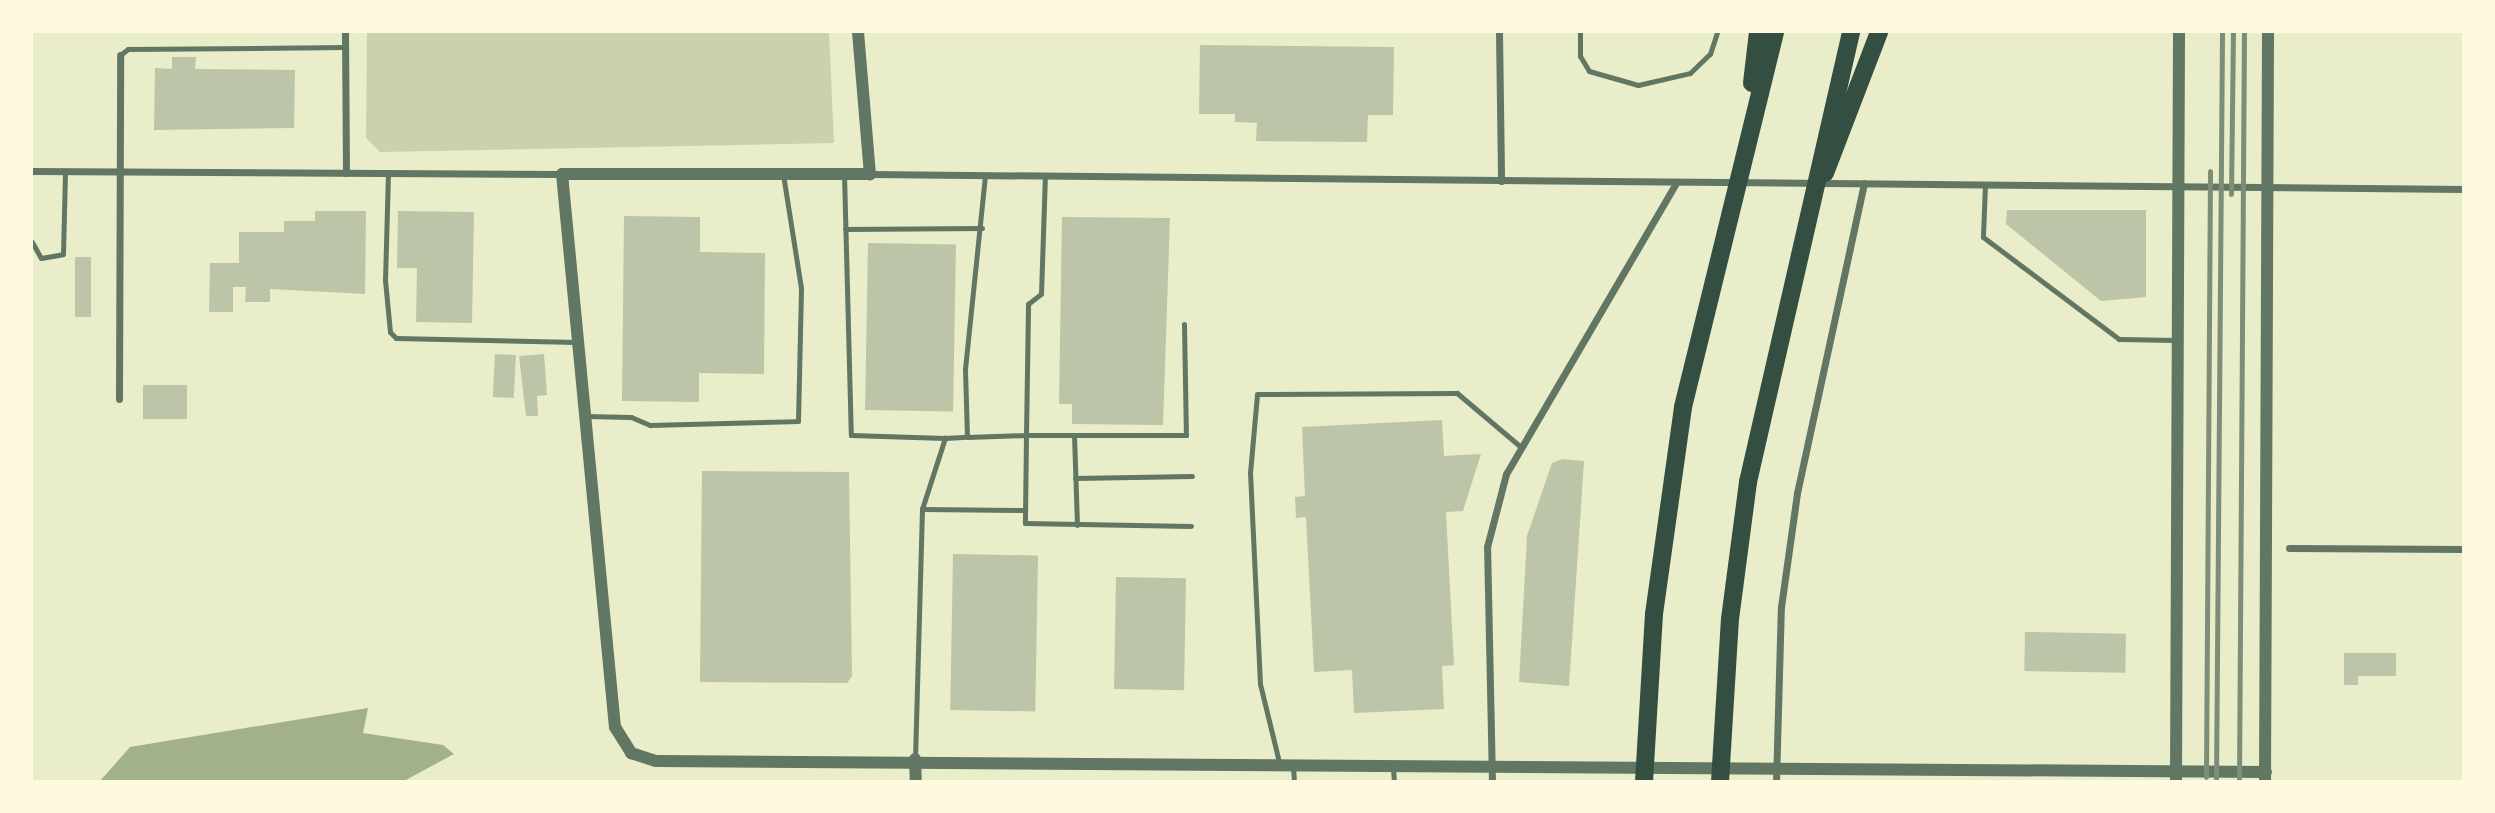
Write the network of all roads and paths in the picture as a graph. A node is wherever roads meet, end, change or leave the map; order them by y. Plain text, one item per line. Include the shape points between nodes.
1 (345, 32) edge
2 (858, 32) edge
3 (1499, 32) edge
4 (1580, 32) edge
5 (1717, 32) edge
6 (1758, 32) edge
7 (1775, 32) edge
8 (1851, 32) edge
9 (1878, 32) edge
10 (2179, 32) edge
11 (2267, 32) edge
12 (345, 47) junction
13 (120, 55) joint
14 (1827, 155) junction
15 (1742, 156) junction
16 (32, 171) edge
17 (65, 171) junction
18 (119, 172) junction
19 (346, 173) junction
20 (387, 173) junction
21 (562, 174) junction
22 (783, 174) junction
23 (844, 174) junction
24 (870, 174) junction
25 (985, 175) junction
26 (1045, 176) junction
27 (1500, 181) junction
28 (1676, 183) junction
29 (1864, 183) junction
30 (1984, 184) junction
31 (2179, 185) junction
32 (2267, 188) junction
33 (2463, 189) edge
34 (982, 228) junction
35 (845, 229) junction
36 (32, 242) edge
37 (1184, 324) dead end
38 (2179, 340) junction
39 (578, 342) junction
40 (118, 399) dead end
41 (585, 416) junction
42 (1026, 435) junction
43 (1074, 435) junction
44 (967, 437) junction
45 (945, 438) junction
46 (1521, 447) junction
47 (1192, 476) dead end
48 (1075, 478) junction
49 (922, 509) junction
50 (1025, 510) junction
51 (1077, 525) junction
52 (1192, 526) dead end
53 (2289, 548) dead end
54 (2463, 550) edge
55 (915, 759) junction
56 (1286, 766) junction
57 (1393, 768) junction
58 (1776, 768) junction
59 (1492, 776) edge
60 (2176, 776) edge
61 (2265, 777) edge
62 (916, 782) edge
63 (1294, 782) edge
64 (1394, 782) edge
65 (1644, 782) edge
66 (1720, 782) edge
67 (1776, 782) edge

1 - 12 street
2 - 24 street
3 - 27 street
4 - 5 lane via 1580,56 1589,71 1639,85 1690,74 1710,54
6 - 15 highway
7 - 15 highway
8 - 14 highway
9 - 14 highway
10 - 31 street
11 - 32 street
12 - 13 lane via 128,49
12 - 19 street
13 - 18 street
14 - 66 highway via 1806,218 1748,482 1721,733
15 - 65 highway via 1672,475
16 - 17 street
17 - 18 street
17 - 36 lane via 63,254 41,258
18 - 19 street
18 - 40 street
19 - 20 street
20 - 21 street
20 - 39 lane via 385,279 390,332 396,338
21 - 22 street
21 - 39 street
22 - 23 street
22 - 41 lane via 801,288 798,421 650,425
23 - 24 street
23 - 35 lane
24 - 25 street
25 - 26 street
25 - 34 lane
26 - 27 street
26 - 42 lane via 1041,293 1028,304
27 - 28 street
28 - 29 street
28 - 46 street
29 - 30 street
29 - 58 street via 1797,493 1781,607
30 - 31 street
30 - 38 lane via 1983,237 2119,340
31 - 32 street
31 - 38 street
32 - 33 street
32 - 61 street
34 - 35 lane
34 - 44 lane via 965,369
35 - 45 lane via 851,435
37 - 43 lane via 1186,435
38 - 60 street
39 - 41 street
41 - 55 street via 615,727 631,753 656,761
42 - 43 lane
42 - 44 lane
42 - 50 lane
43 - 48 lane
44 - 45 lane
45 - 49 lane
46 - 56 lane via 1457,393 1257,394 1250,473 1261,684
46 - 59 street via 1506,474 1487,547
47 - 48 lane
48 - 51 lane
49 - 50 lane
49 - 55 lane
50 - 51 lane via 1025,523
51 - 52 lane
53 - 54 street
55 - 56 street
55 - 62 street
56 - 57 street
56 - 63 lane
57 - 59 street
57 - 64 lane
58 - 59 street
58 - 60 street
58 - 67 street
60 - 61 street

